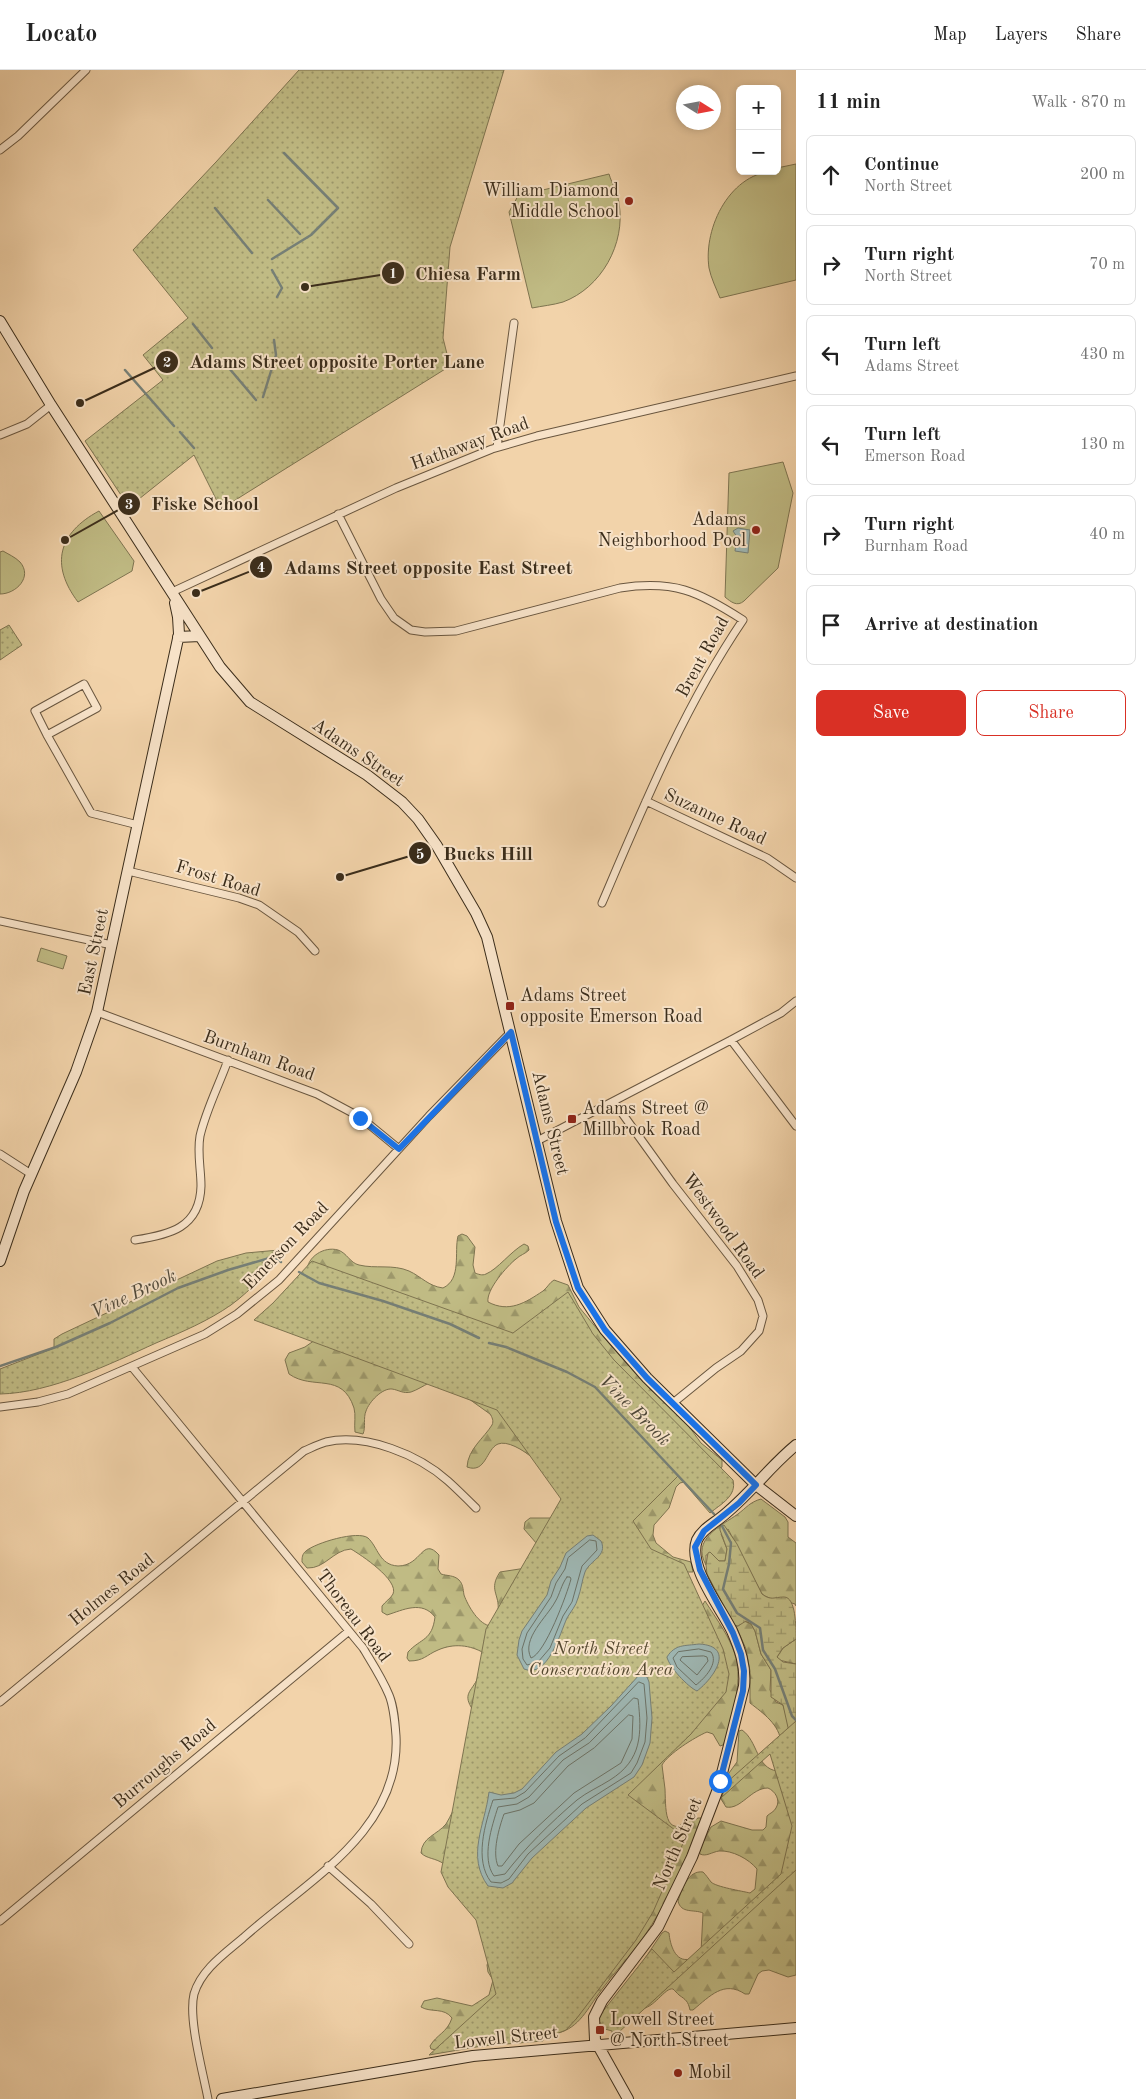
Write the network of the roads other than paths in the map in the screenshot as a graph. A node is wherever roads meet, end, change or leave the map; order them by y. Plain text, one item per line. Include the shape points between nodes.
1 (86, 70) edge
2 (0, 150) edge
3 (0, 321) edge
4 (514, 323) dead end
5 (796, 376) edge
6 (51, 405) junction
7 (0, 435) edge
8 (497, 447) junction
9 (338, 514) junction
10 (172, 592) junction
11 (200, 636) junction
12 (178, 637) junction
13 (47, 735) junction
14 (646, 801) junction
15 (138, 825) junction
16 (128, 871) junction
17 (796, 878) edge
18 (602, 903) dead end
19 (0, 921) edge
20 (112, 945) junction
21 (315, 951) dead end
22 (796, 1001) edge
23 (97, 1012) junction
24 (511, 1032) junction
25 (731, 1040) junction
26 (228, 1060) junction
27 (614, 1102) junction
28 (796, 1126) edge
29 (537, 1141) junction
30 (399, 1149) junction
31 (0, 1154) edge
32 (31, 1174) junction
33 (135, 1240) dead end
34 (0, 1261) edge
35 (132, 1367) junction
36 (673, 1403) junction
37 (0, 1407) edge
38 (796, 1445) edge
39 (756, 1485) junction
40 (242, 1501) junction
41 (476, 1508) dead end
42 (796, 1516) edge
43 (349, 1631) junction
44 (0, 1702) edge
45 (328, 1866) junction
46 (0, 1921) edge
47 (409, 1944) dead end
48 (796, 2028) edge
49 (598, 2045) junction
50 (208, 2099) edge
51 (222, 2099) edge
52 (628, 2099) edge

1 - 2 street
3 - 6 main road, Adams Street
4 - 8 street
5 - 8 street, Hathaway Road
6 - 7 street via 27,424
6 - 10 main road, Adams Street
8 - 9 street, Hathaway Road
9 - 10 street, Hathaway Road
9 - 14 street, Brent Road via 381,599 394,618 411,630 456,631 642,585 688,590 712,600 743,620 706,679
10 - 11 main road, Adams Street
10 - 12 main road, East Street via 178,617
11 - 12 main road
11 - 24 main road, Adams Street via 220,667 250,702 367,775 402,802 418,820 472,905 487,937
12 - 15 main road, East Street
13 - 13 street via 35,711 84,684 97,708
13 - 15 street via 91,813
14 - 17 street, Suzanne Road via 767,858
14 - 18 street, Brent Road
15 - 16 main road, East Street
16 - 20 main road, East Street
16 - 21 street, Frost Road via 259,906 298,932
19 - 20 street
20 - 23 main road, East Street
22 - 25 street via 781,1013
23 - 26 street, Burnham Road
23 - 32 main road, East Street via 76,1072
24 - 29 main road, Adams Street
24 - 30 street, Emerson Road
25 - 27 street
25 - 28 street
26 - 30 street, Burnham Road via 317,1094 360,1118
26 - 33 street via 201,1135 198,1151 201,1187 197,1209 183,1226 164,1235
27 - 29 street
27 - 36 street, Westwood Road via 737,1266 758,1300 763,1316 759,1331 741,1352
29 - 36 main road, Adams Street via 556,1222 578,1288 605,1330
30 - 35 street, Emerson Road via 269,1290 205,1334
31 - 32 street
32 - 34 main road, East Street
35 - 37 street, Emerson Road via 68,1394
35 - 40 street, Thoreau Road
36 - 39 main road, Adams Street
38 - 39 main road, North Street
39 - 42 main road, Adams Street
39 - 49 main road, North Street via 704,1531 695,1547 700,1570 733,1633 744,1671 743,1691 720,1781 704,1831 666,1914 595,2013 594,2033
40 - 41 street, Holmes Road via 304,1450 327,1442 352,1441 381,1445 405,1454 447,1480
40 - 43 street, Thoreau Road
40 - 44 street, Holmes Road
43 - 45 street, Thoreau Road via 363,1648 390,1697 395,1721 395,1766 387,1793 364,1832
43 - 46 street, Burroughs Road
45 - 47 street via 372,1904
45 - 50 street, Thoreau Road via 260,1922 202,1976 194,1995 193,2013
48 - 49 main road, Lowell Street
49 - 51 main road, Lowell Street via 473,2056
49 - 52 main road, North Street

